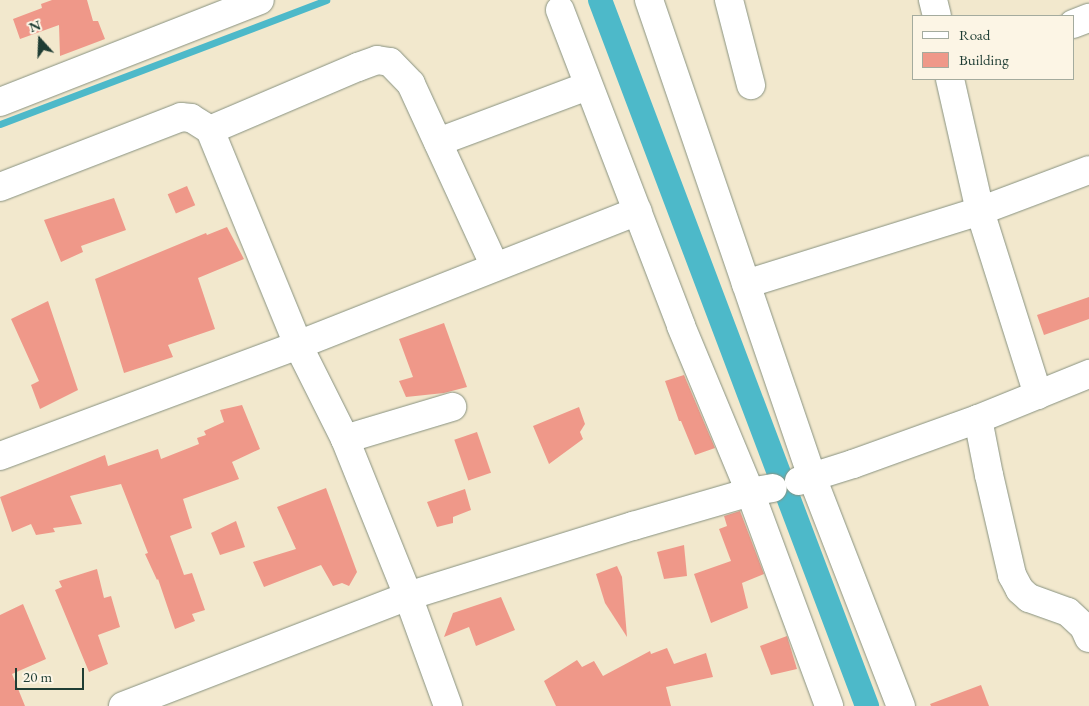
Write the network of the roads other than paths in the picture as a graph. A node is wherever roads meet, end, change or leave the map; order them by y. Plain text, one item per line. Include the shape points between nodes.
1 (650, 0) edge
2 (729, 0) edge
3 (933, 0) edge
4 (253, 1) edge
5 (560, 10) dead end
6 (937, 15) edge
7 (1089, 18) edge
8 (1074, 24) edge
9 (950, 80) edge
10 (751, 85) dead end
11 (588, 86) junction
12 (0, 102) edge
13 (210, 130) junction
14 (438, 142) junction
15 (1089, 170) edge
16 (0, 187) edge
17 (638, 211) junction
18 (980, 211) junction
19 (495, 267) junction
20 (746, 284) junction
21 (298, 345) junction
22 (1089, 374) edge
23 (1038, 395) junction
24 (452, 407) dead end
25 (978, 419) junction
26 (345, 439) junction
27 (0, 456) edge
28 (784, 484) junction
29 (408, 596) junction
30 (1089, 638) edge
31 (139, 703) edge
32 (448, 706) edge
33 (829, 706) edge
34 (901, 706) edge

1 - 20 street
2 - 10 street
3 - 6 street
4 - 12 street
5 - 11 street
7 - 8 street
9 - 18 street
11 - 14 street
11 - 17 street
13 - 14 street via 377,60 390,62 412,84
13 - 16 street via 191,118 181,117
13 - 21 street
14 - 19 street
15 - 18 street
17 - 19 street
17 - 28 street via 680,326
18 - 20 street
18 - 23 street
19 - 21 street
20 - 28 street
21 - 26 street
21 - 27 street
22 - 23 street
23 - 25 street
24 - 26 street
25 - 28 street
25 - 30 street via 1012,574 1020,590 1029,598 1068,612
26 - 29 street
28 - 29 street
28 - 33 street
28 - 34 street
29 - 31 street
29 - 32 street

